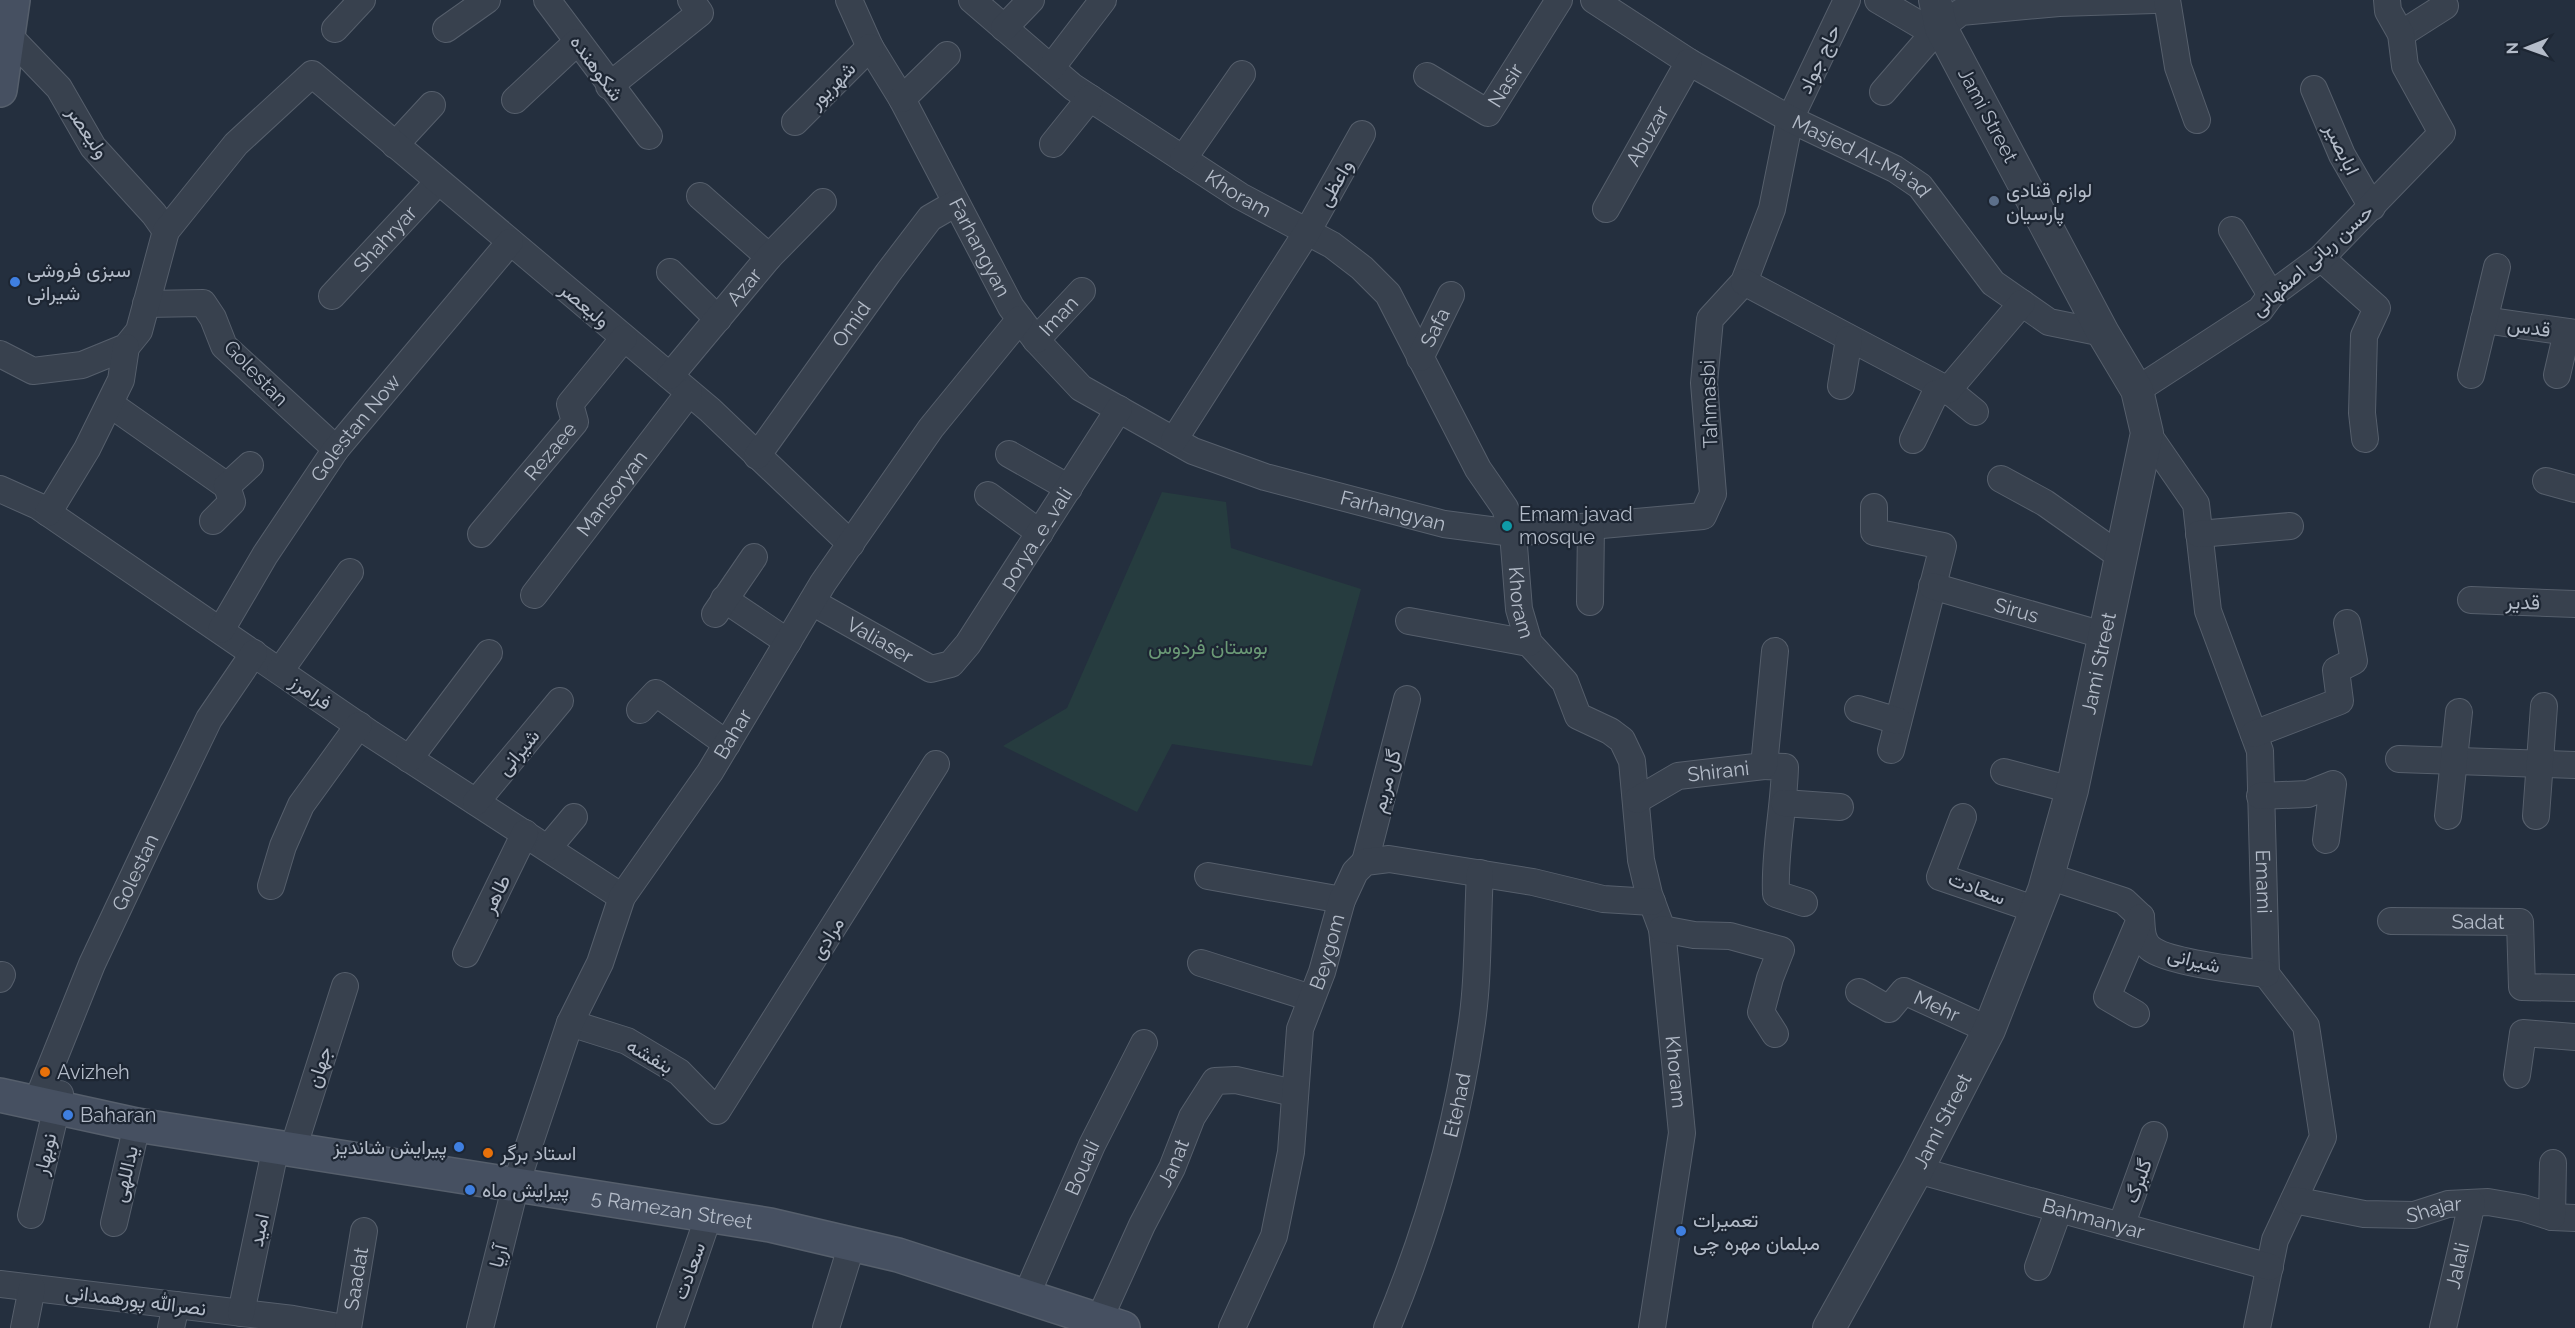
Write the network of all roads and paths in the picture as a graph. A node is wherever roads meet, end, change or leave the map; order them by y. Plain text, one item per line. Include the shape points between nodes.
1 (362, 0) edge
2 (487, 0) edge
3 (691, 0) edge
4 (849, 0) edge
5 (972, 0) edge
6 (1031, 0) edge
7 (1103, 0) edge
8 (1559, 0) edge
9 (1594, 0) edge
10 (1847, 0) edge
11 (1878, 0) edge
12 (2154, 0) edge
13 (2167, 0) edge
14 (2387, 0) edge
15 (2059, 1) edge
16 (560, 5) edge
17 (2445, 6) dead end
18 (9, 11) edge
19 (1937, 21) edge
20 (1004, 28) junction
21 (335, 29) dead end
22 (446, 29) dead end
23 (2401, 34) junction
24 (578, 42) junction
25 (870, 47) junction
26 (947, 55) dead end
27 (1689, 62) junction
28 (1051, 68) junction
29 (1242, 74) dead end
30 (1427, 76) dead end
31 (609, 86) junction
32 (0, 90) edge
33 (2314, 90) dead end
34 (1883, 92) dead end
35 (1090, 98) junction
36 (902, 99) junction
37 (515, 100) dead end
38 (432, 105) dead end
39 (1790, 118) junction
40 (2197, 120) dead end
41 (795, 122) dead end
42 (1362, 134) dead end
43 (649, 136) dead end
44 (1053, 144) dead end
45 (395, 146) junction
46 (1183, 159) junction
47 (438, 182) junction
48 (700, 196) dead end
49 (823, 202) dead end
50 (956, 203) junction
51 (2372, 207) junction
52 (1606, 209) dead end
53 (2232, 230) dead end
54 (166, 231) junction
55 (1307, 232) junction
56 (510, 242) junction
57 (770, 257) junction
58 (2321, 258) junction
59 (2497, 267) dead end
60 (670, 272) dead end
61 (1744, 282) junction
62 (1082, 291) dead end
63 (1451, 295) dead end
64 (2271, 295) junction
65 (333, 296) dead end
66 (2022, 303) junction
67 (146, 304) junction
68 (718, 319) junction
69 (1020, 319) junction
70 (2484, 320) junction
71 (2571, 332) edge
72 (2103, 333) junction
73 (624, 338) junction
74 (1849, 339) junction
75 (1036, 340) junction
76 (126, 347) junction
77 (0, 354) edge
78 (1420, 358) junction
79 (2471, 375) dead end
80 (2557, 375) dead end
81 (670, 376) junction
82 (1841, 386) dead end
83 (1948, 390) junction
84 (2137, 390) junction
85 (689, 393) junction
86 (110, 404) junction
87 (1119, 409) junction
88 (1975, 412) dead end
89 (2147, 433) junction
90 (2365, 438) dead end
91 (1174, 440) junction
92 (1913, 440) dead end
93 (336, 448) junction
94 (1010, 454) dead end
95 (757, 456) junction
96 (250, 465) dead end
97 (2001, 479) dead end
98 (2546, 481) dead end
99 (227, 486) junction
100 (1069, 488) junction
101 (0, 489) edge
102 (2575, 489) edge
103 (988, 495) dead end
104 (1874, 507) dead end
105 (48, 513) junction
106 (213, 521) dead end
107 (1591, 526) junction
108 (2290, 526) dead end
109 (1040, 533) junction
110 (1513, 533) junction
111 (481, 534) dead end
112 (2199, 534) junction
113 (850, 544) junction
114 (2120, 556) junction
115 (754, 557) dead end
116 (350, 572) dead end
117 (1932, 586) junction
118 (534, 595) dead end
119 (2471, 600) dead end
120 (812, 602) junction
121 (1590, 602) dead end
122 (2575, 604) edge
123 (1408, 621) dead end
124 (2347, 623) dead end
125 (221, 630) junction
126 (2103, 635) junction
127 (788, 642) junction
128 (1529, 643) junction
129 (1775, 651) dead end
130 (254, 653) junction
131 (489, 653) dead end
132 (951, 664) joint
133 (280, 671) junction
134 (1407, 699) dead end
135 (560, 701) dead end
136 (2544, 706) dead end
137 (1858, 708) dead end
138 (640, 710) dead end
139 (2459, 712) dead end
140 (1898, 721) junction
141 (359, 725) junction
142 (2254, 734) junction
143 (727, 744) junction
144 (1891, 750) dead end
145 (409, 759) junction
146 (2399, 759) dead end
147 (2454, 760) junction
148 (2540, 764) junction
149 (936, 765) dead end
150 (2575, 765) edge
151 (1764, 766) junction
152 (2004, 772) dead end
153 (2072, 790) junction
154 (2260, 796) junction
155 (1637, 800) junction
156 (476, 802) junction
157 (1784, 803) junction
158 (1840, 807) dead end
159 (2448, 816) dead end
160 (2536, 816) dead end
161 (574, 817) dead end
162 (1963, 817) dead end
163 (525, 833) junction
164 (2326, 840) dead end
165 (548, 848) junction
166 (1365, 862) junction
167 (1480, 873) junction
168 (1208, 876) dead end
169 (2048, 876) junction
170 (271, 886) dead end
171 (622, 897) junction
172 (1342, 900) junction
173 (1652, 902) junction
174 (1804, 903) dead end
175 (2037, 910) junction
176 (2141, 917) junction
177 (2391, 921) dead end
178 (1662, 929) junction
179 (466, 954) dead end
180 (1201, 963) dead end
181 (2266, 974) junction
182 (345, 986) dead end
183 (2575, 988) edge
184 (1859, 992) dead end
185 (1311, 998) junction
186 (2136, 1014) dead end
187 (570, 1023) junction
188 (1989, 1030) junction
189 (1775, 1034) dead end
190 (2575, 1037) edge
191 (1144, 1043) dead end
192 (2517, 1075) dead end
193 (1294, 1093) junction
194 (0, 1095) edge
195 (51, 1100) junction
196 (717, 1112) joint
197 (137, 1125) junction
198 (2154, 1135) dead end
199 (285, 1148) junction
200 (2553, 1163) dead end
201 (1917, 1170) junction
202 (516, 1184) junction
203 (2294, 1200) junction
204 (2472, 1203) junction
205 (2059, 1209) junction
206 (31, 1215) dead end
207 (709, 1215) junction
208 (2564, 1218) edge
209 (114, 1223) dead end
210 (2121, 1226) junction
211 (364, 1232) dead end
212 (852, 1244) junction
213 (2038, 1267) dead end
214 (2270, 1267) junction
215 (0, 1284) edge
216 (32, 1288) junction
217 (1026, 1296) junction
218 (241, 1313) junction
219 (174, 1316) edge
220 (1111, 1324) edge
221 (24, 1328) edge
222 (346, 1328) edge
223 (480, 1328) edge
224 (670, 1328) edge
225 (826, 1328) edge
226 (1232, 1328) edge
227 (1387, 1328) edge
228 (1652, 1328) edge
229 (1829, 1328) edge
230 (2257, 1328) edge
231 (2443, 1328) edge

1 - 21 street
2 - 22 street
3 - 31 street via 700,14
4 - 25 street, Farhangyan
5 - 20 street, Khoram
6 - 20 street
7 - 28 street
8 - 30 street, Nasir via 1488,113
9 - 27 street, Masjed Al-Ma'ad
10 - 39 street, حاج جواد
11 - 19 street
12 - 15 street
13 - 40 street via 2178,67
14 - 23 street via 2388,11
15 - 19 street via 1961,12
16 - 24 street, شکوهنده
17 - 23 street
18 - 32 main road
18 - 54 street, ولیعصر via 93,147
19 - 34 street
19 - 72 street, Jami Street
20 - 28 street, Khoram
23 - 51 street, حسن ربانی اصفهانی via 2405,66 2442,133
24 - 31 street, شکوهنده
24 - 37 street
25 - 36 street, Farhangyan
25 - 41 street, شهریور
26 - 36 street
27 - 39 street, Masjed Al-Ma'ad
27 - 52 street, Abuzar
28 - 35 street, Khoram
29 - 46 street
31 - 43 street, شکوهنده
33 - 51 street, ابابصیر via 2342,155
35 - 44 street
35 - 46 street, Khoram
36 - 50 street, Farhangyan
38 - 45 street
39 - 61 street, Tahmasbi via 1772,209
39 - 66 street, Masjed Al-Ma'ad via 1920,186 1993,283
42 - 55 street, واعظی
45 - 47 street, ولیعصر
45 - 54 street, ولیعصر via 312,74 236,144
46 - 55 street, Khoram
47 - 56 street, ولیعصر
47 - 65 street, Shahryar
48 - 57 street
49 - 57 street, Azar
50 - 69 street, Farhangyan
50 - 95 street, Omid via 930,219
51 - 58 street, حسن ربانی اصفهانی
53 - 64 street
54 - 67 street
55 - 78 street, Khoram via 1332,245 1388,294
55 - 91 street
56 - 73 street, ولیعصر
56 - 93 street, Golestan Now
57 - 68 street, Azar
58 - 64 street, حسن ربانی اصفهانی
58 - 90 street via 2377,308 2364,336
59 - 70 street
60 - 68 street
61 - 74 street
61 - 107 street, Tahmasbi via 1710,319 1704,383 1713,494 1703,516
62 - 75 street, Iman
63 - 78 street, Safa
64 - 84 street, حسن ربانی اصفهانی via 2260,310
66 - 72 street, Masjed Al-Ma'ad via 2049,322
66 - 83 street
67 - 76 street via 139,331
67 - 93 street, Golestan via 203,303 224,346
68 - 81 street, Azar
69 - 75 street, Farhangyan
69 - 113 street, Bahar via 931,429
70 - 71 street, قدس
70 - 79 street
71 - 80 street
72 - 84 street, Jami Street
73 - 81 street, ولیعصر
73 - 111 street, Rezaee via 570,404 575,422
74 - 82 street
74 - 83 street
75 - 87 street, Farhangyan via 1081,388
76 - 77 street via 82,365 33,371
76 - 86 street via 121,380
78 - 110 street, Khoram via 1478,469 1505,508
81 - 85 street, ولیعصر
83 - 88 street
83 - 92 street via 1935,394
84 - 89 street, Jami Street
85 - 95 street, ولیعصر
85 - 118 street, Mansoryan
86 - 99 street
86 - 105 street
87 - 91 street, Farhangyan
87 - 100 street, porya_e_vali
89 - 112 street, Emami via 2196,504
89 - 114 street, Jami Street
91 - 110 street, Farhangyan via 1193,451 1265,477 1444,524
93 - 125 street, Golestan Now
94 - 100 street
95 - 113 street, ولیعصر
96 - 99 street
97 - 114 street via 2045,503
98 - 102 street
99 - 106 street via 232,502
100 - 109 street, porya_e_vali
101 - 105 street, فرامرز
103 - 109 street
104 - 117 street via 1874,532 1943,546
105 - 125 street, فرامرز
107 - 110 street, Tahmasbi
107 - 121 street
108 - 112 street
109 - 132 street, porya_e_vali
110 - 128 street, Khoram via 1519,609
112 - 142 street, Emami via 2208,611
113 - 120 street, Bahar
114 - 126 street, Jami Street
115 - 127 street via 720,607
116 - 133 street
117 - 126 street, Sirus
117 - 140 street
119 - 122 street, قدیر
120 - 127 street, Bahar
120 - 132 street, Valiaser via 931,669
123 - 128 street
124 - 142 street via 2354,661 2336,670 2340,701
125 - 130 street, فرامرز
126 - 153 street, Jami Street
127 - 143 street, Bahar
128 - 155 street, Khoram via 1565,682 1578,716 1610,730 1622,740 1632,761
129 - 151 street, Shirani
130 - 133 street, فرامرز
130 - 195 street, Golestan via 209,719 92,964
131 - 145 street
133 - 141 street, فرامرز
134 - 166 street, گل مریم
135 - 156 street, شیرانی
136 - 148 street
137 - 140 street
138 - 143 street via 656,693
139 - 147 street
140 - 144 street
141 - 145 street, فرامرز
141 - 170 street via 302,805 283,846
142 - 154 street, Emami via 2259,751
143 - 171 street, Bahar
145 - 156 street, فرامرز
146 - 147 street
147 - 148 street
147 - 159 street
148 - 150 street
148 - 160 street
149 - 196 street, مرادی
151 - 155 street, Shirani via 1678,776
151 - 157 street via 1785,767
152 - 153 street
153 - 169 street, Jami Street
154 - 164 street via 2308,794 2333,784
154 - 181 street, Emami
155 - 173 street, Khoram via 1641,860
156 - 163 street, فرامرز
157 - 158 street
157 - 174 street via 1774,863 1776,894
161 - 165 street
162 - 175 street, سعادت via 1940,877
163 - 165 street, فرامرز
163 - 179 street, طاهر
165 - 171 street, فرامرز
166 - 167 street via 1389,859
166 - 172 street, Beygom via 1355,872
167 - 173 street via 1603,899
167 - 227 street, Etehad via 1472,1027 1451,1140 1412,1269
168 - 172 street
169 - 175 street, Jami Street
169 - 176 street via 2124,901
171 - 187 street, Bahar via 600,963
172 - 185 street, Beygom
173 - 178 street, Khoram
175 - 188 street, Jami Street
176 - 181 street, شیرانی via 2143,936 2151,949 2205,966
176 - 186 street via 2107,997
177 - 183 street, Sadat via 2520,922 2522,987
178 - 189 street via 1730,936 1781,950 1761,1012
178 - 228 street, Khoram via 1682,1133
180 - 185 street
181 - 203 street via 2306,1026 2323,1137
182 - 199 street, جهان
184 - 188 street, Mehr via 1889,1009 1904,991
185 - 193 street, Beygom via 1300,1029
187 - 196 street, بنفشه via 627,1041 679,1072
187 - 202 street, Bahar
188 - 201 street, Jami Street
190 - 192 street via 2523,1033
191 - 217 street, Bouali via 1092,1145
193 - 220 street, Janat via 1236,1080 1215,1081 1192,1117 1172,1168 1142,1225
193 - 226 street, Beygom via 1291,1152 1274,1236
194 - 195 main road, 5 Ramezan Street
195 - 197 main road, 5 Ramezan Street
195 - 206 street, نوبهار
197 - 199 main road, 5 Ramezan Street
197 - 209 street, یداللهی
198 - 210 street, گلبرگ
199 - 202 main road, 5 Ramezan Street
199 - 218 street, امید
200 - 208 street
201 - 205 street, Bahmanyar
201 - 229 street, Jami Street
202 - 207 main road, 5 Ramezan Street
202 - 223 street, آریا
203 - 204 street, Shajar via 2364,1214 2414,1215 2448,1204
203 - 214 street via 2275,1240
204 - 208 street, Shajar via 2523,1208
204 - 231 street, Jalali
205 - 210 street, Bahmanyar
205 - 213 street
207 - 212 main road, 5 Ramezan Street
207 - 224 street, سعادت
210 - 214 street, Bahmanyar
211 - 222 street, Saadat
212 - 217 main road, 5 Ramezan Street
212 - 225 street
214 - 230 street
215 - 216 street, نصرالله پورهمدانی
216 - 219 street, نصرالله پورهمدانی
216 - 221 street
217 - 220 main road, 5 Ramezan Street
218 - 219 street, نصرالله پورهمدانی
218 - 222 street, نصرالله پورهمدانی

